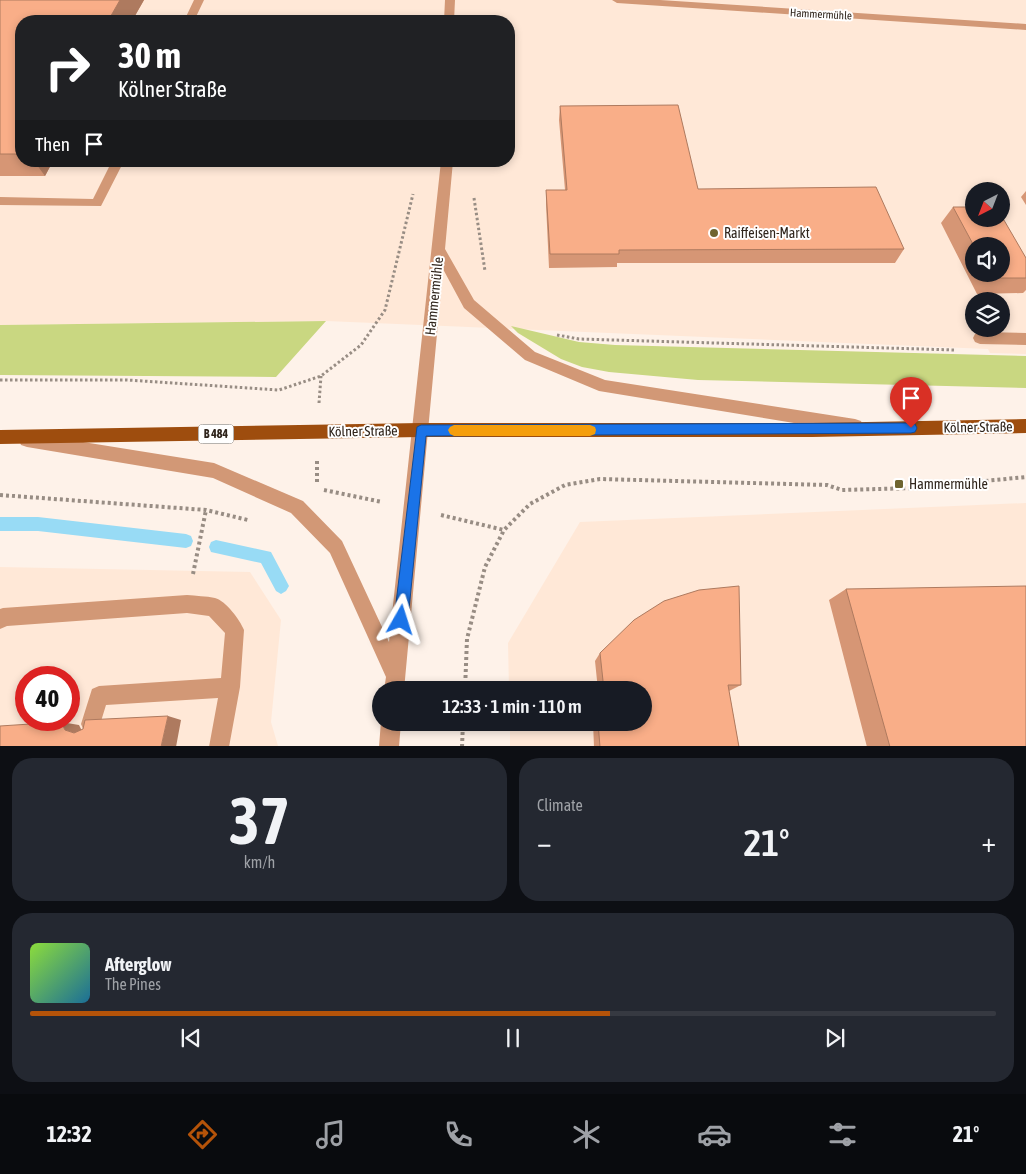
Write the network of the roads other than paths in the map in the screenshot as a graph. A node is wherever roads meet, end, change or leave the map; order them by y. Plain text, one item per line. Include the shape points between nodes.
1 (199, 0) edge
2 (450, 0) edge
3 (617, 0) edge
4 (192, 15) edge
5 (450, 15) edge
6 (1026, 27) edge
7 (115, 167) edge
8 (446, 167) edge
9 (0, 201) edge
10 (439, 250) junction
11 (980, 338) road end
12 (1026, 339) edge
13 (1026, 426) edge
14 (874, 428) junction
15 (421, 430) junction
16 (5, 437) edge
17 (0, 620) edge
18 (394, 681) edge
19 (395, 681) edge
20 (230, 687) junction
21 (91, 724) edge
22 (390, 731) edge
23 (219, 746) edge
24 (389, 746) edge

1 - 4 street
2 - 5 street
3 - 6 street, Hammermühle
7 - 9 street via 97,203
8 - 10 street, Hammermühle
10 - 14 street via 469,304 530,356 604,386
10 - 15 street, Hammermühle
11 - 12 street
13 - 14 main road, Kölner Straße / B 484
14 - 15 main road, Kölner Straße / B 484
15 - 16 main road, Kölner Straße / B 484
15 - 19 street, Hammermühle
16 - 18 street via 214,470 297,508 336,547
17 - 20 street via 3,617 186,604 214,607 235,630
20 - 21 street via 99,696
20 - 23 street
22 - 24 street

